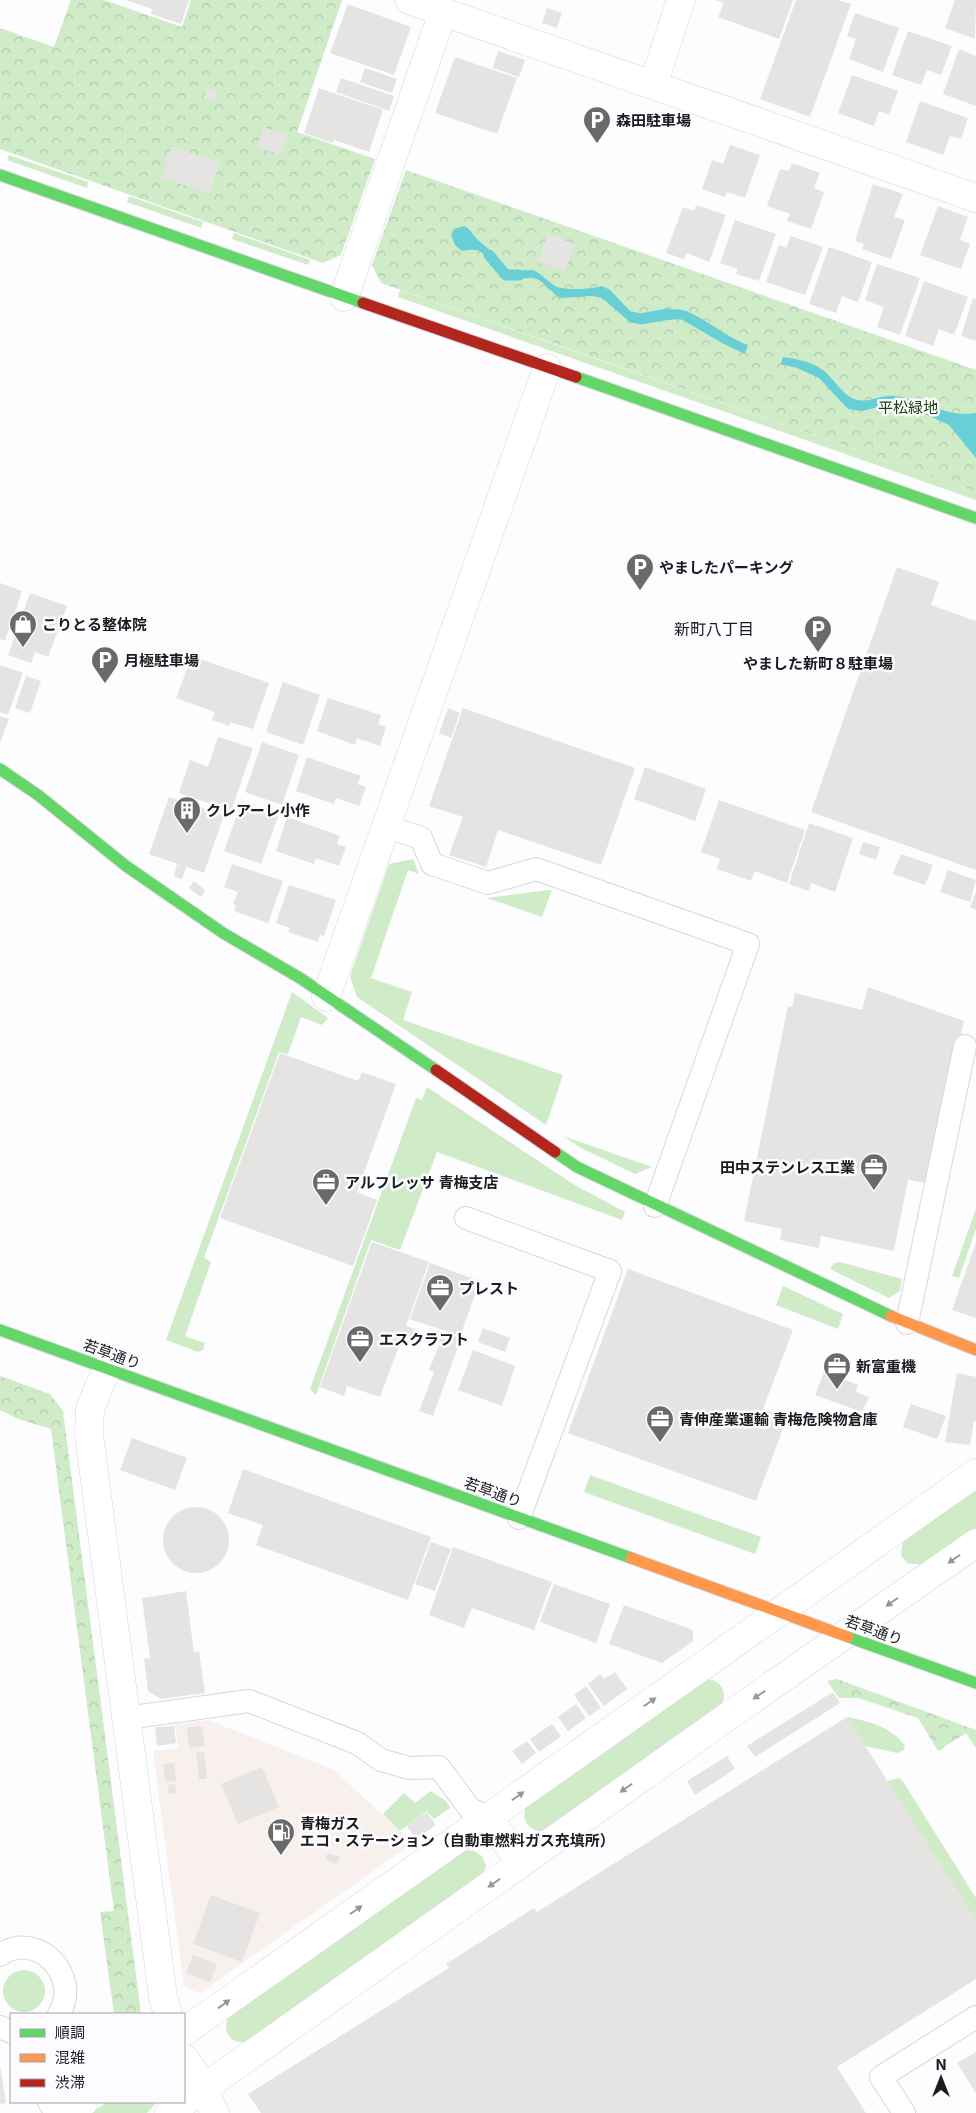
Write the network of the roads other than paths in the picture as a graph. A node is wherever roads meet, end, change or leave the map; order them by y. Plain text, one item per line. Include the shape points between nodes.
1 (409, 0) edge
2 (681, 0) edge
3 (443, 12) junction
4 (653, 85) junction
5 (0, 176) edge
6 (976, 198) edge
7 (344, 296) junction
8 (547, 368) junction
9 (976, 518) edge
10 (0, 769) edge
11 (386, 826) junction
12 (326, 997) junction
13 (965, 1046) dead end
14 (655, 1206) junction
15 (466, 1218) dead end
16 (907, 1323) junction
17 (0, 1330) edge
18 (976, 1350) edge
19 (106, 1368) junction
20 (976, 1473) edge
21 (519, 1518) junction
22 (976, 1543) edge
23 (778, 1612) junction
24 (845, 1636) junction
25 (976, 1683) edge
26 (126, 1718) junction
27 (488, 1817) junction
28 (521, 1863) junction
29 (0, 1956) edge
30 (59, 2013) edge
31 (168, 2013) edge
32 (976, 2017) edge
33 (185, 2031) edge
34 (185, 2060) edge
35 (203, 2089) junction
36 (185, 2102) edge
37 (83, 2103) edge
38 (183, 2103) edge
39 (68, 2113) edge
40 (169, 2113) edge
41 (215, 2113) edge
42 (904, 2113) edge

1 - 3 street
2 - 4 street
3 - 4 street
3 - 7 street
4 - 6 street
5 - 7 street
7 - 8 street
8 - 9 street
8 - 11 street
10 - 12 street via 38,795 126,866 223,933
11 - 12 street
11 - 14 lane via 421,838 432,864 488,883 536,869 748,944
12 - 14 street via 578,1167
13 - 16 lane
14 - 16 street
15 - 21 lane via 610,1270
16 - 18 street
17 - 19 street, 若草通り
19 - 21 street, 若草通り
19 - 26 street via 90,1409 89,1435
20 - 23 street
21 - 23 street, 若草通り
22 -> 24 street
23 - 24 street, 若草通り
27 -> 23 street
24 - 25 street, 若草通り
24 -> 28 street
26 - 27 lane via 249,1701 358,1743 381,1760 409,1768 438,1767 470,1809
26 - 31 street
27 - 28 street
33 -> 27 street
28 -> 35 street
29 - 30 lane via 17,1949 32,1949 57,1965 64,1978 66,1993
32 - 42 lane via 881,2077
34 - 35 street
35 - 36 street
35 - 41 street
37 - 39 street
38 - 40 street

